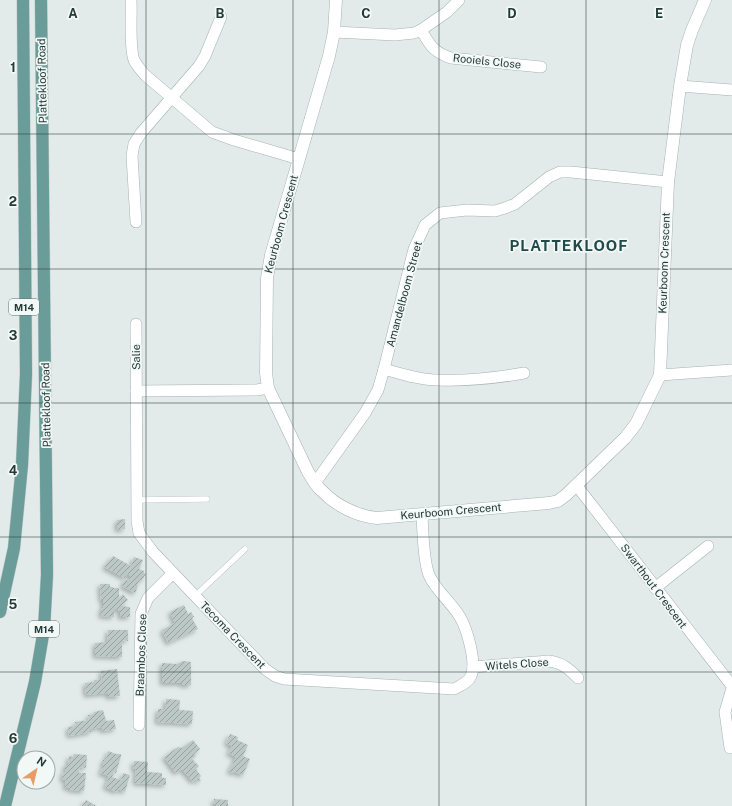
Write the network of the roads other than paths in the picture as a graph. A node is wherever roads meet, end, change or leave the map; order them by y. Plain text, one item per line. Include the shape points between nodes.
1 (23, 0) edge
2 (41, 0) edge
3 (131, 0) edge
4 (336, 0) edge
5 (458, 0) edge
6 (705, 0) edge
7 (221, 17) dead end
8 (421, 30) junction
9 (334, 32) junction
10 (541, 67) dead end
11 (680, 86) junction
12 (732, 90) edge
13 (171, 98) junction
14 (299, 159) junction
15 (668, 182) junction
16 (136, 222) dead end
17 (136, 324) dead end
18 (384, 369) junction
19 (732, 370) edge
20 (524, 373) dead end
21 (660, 375) junction
22 (268, 388) junction
23 (136, 391) junction
24 (315, 483) junction
25 (577, 486) junction
26 (207, 499) dead end
27 (136, 500) junction
28 (422, 514) junction
29 (708, 546) dead end
30 (245, 549) dead end
31 (173, 573) junction
32 (655, 588) junction
33 (196, 596) junction
34 (0, 612) edge
35 (474, 667) junction
36 (578, 678) dead end
37 (732, 687) edge
38 (139, 725) dead end
39 (730, 748) dead end
40 (5, 806) edge

1 - 34 main road, Plattekloof Road / M14 via 26,374 23,450 14,548
2 - 40 main road, Plattekloof Road / M14 via 47,575 44,629 35,682
3 - 13 street via 134,59 145,75
4 - 9 street, Keurboom Crescent
5 - 8 street via 447,12
6 - 11 street, Keurboom Crescent via 689,40
7 - 13 street via 199,66
8 - 9 street via 400,35
8 - 10 street, Rooiels Close via 439,54 451,58
9 - 14 street, Keurboom Crescent
11 - 12 street
11 - 15 street, Keurboom Crescent
13 - 14 street via 212,132
13 - 16 street via 134,144 132,156
14 - 22 street, Keurboom Crescent via 271,255 267,278
15 - 18 street, Amandelboom Street via 560,172 549,177 515,204 505,208 495,211 440,212 425,225 414,249
15 - 21 street, Keurboom Crescent
17 - 23 street, Salie
18 - 20 street via 418,378 438,380 499,378
18 - 24 street, Amandelboom Street via 378,390 369,407
19 - 21 street
21 - 25 street, Keurboom Crescent via 636,424 626,438
22 - 23 street
22 - 24 street, Keurboom Crescent
23 - 27 street, Tecoma Crescent
24 - 28 street, Keurboom Crescent via 331,498 362,516 377,518
25 - 28 street, Keurboom Crescent via 562,498 549,503
25 - 32 street, Swarthout Crescent
26 - 27 lane
27 - 31 street, Tecoma Crescent via 139,533
28 - 35 street via 429,574 464,626
29 - 32 street
30 - 33 lane
31 - 33 street, Tecoma Crescent
31 - 38 street, Braambos Close via 148,598 141,614
32 - 37 street, Swarthout Crescent
33 - 35 street, Tecoma Crescent via 265,669 284,680 454,688 465,683
35 - 36 street, Witels Close via 549,661 566,666
37 - 39 street via 725,712

